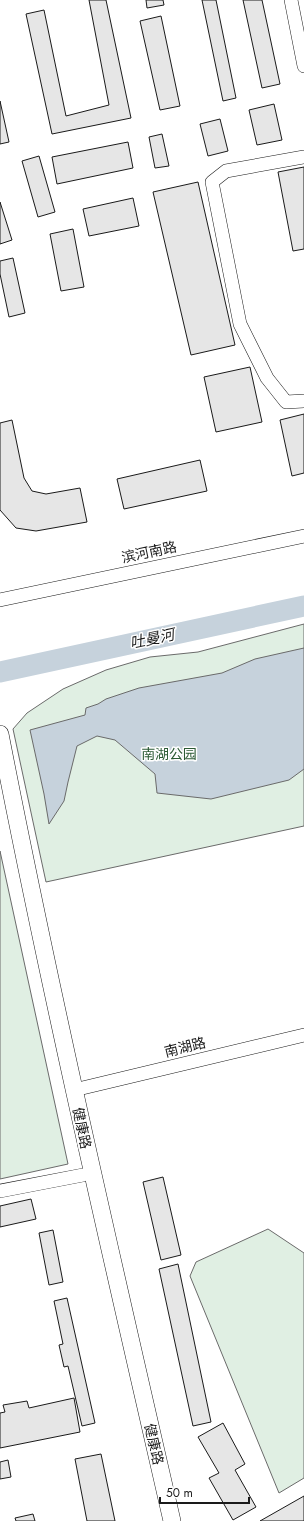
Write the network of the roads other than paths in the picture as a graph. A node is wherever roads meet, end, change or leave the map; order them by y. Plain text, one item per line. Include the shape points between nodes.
1 (291, 0) edge
2 (304, 66) edge
3 (304, 156) edge
4 (304, 400) edge
5 (304, 536) edge
6 (0, 600) edge
7 (0, 734) edge
8 (0, 795) edge
9 (304, 1035) edge
10 (74, 1090) junction
11 (83, 1175) junction
12 (0, 1191) edge
13 (161, 1521) edge
14 (172, 1521) edge

1 - 2 street
3 - 4 street via 226,171 212,182 240,324 267,378 286,402
5 - 6 street, 滨河南路
7 - 10 main road, 健康路 via 29,884
8 - 11 main road, 健康路
9 - 10 street, 南湖路
10 - 14 main road, 健康路
11 - 12 street
11 - 13 main road, 健康路

